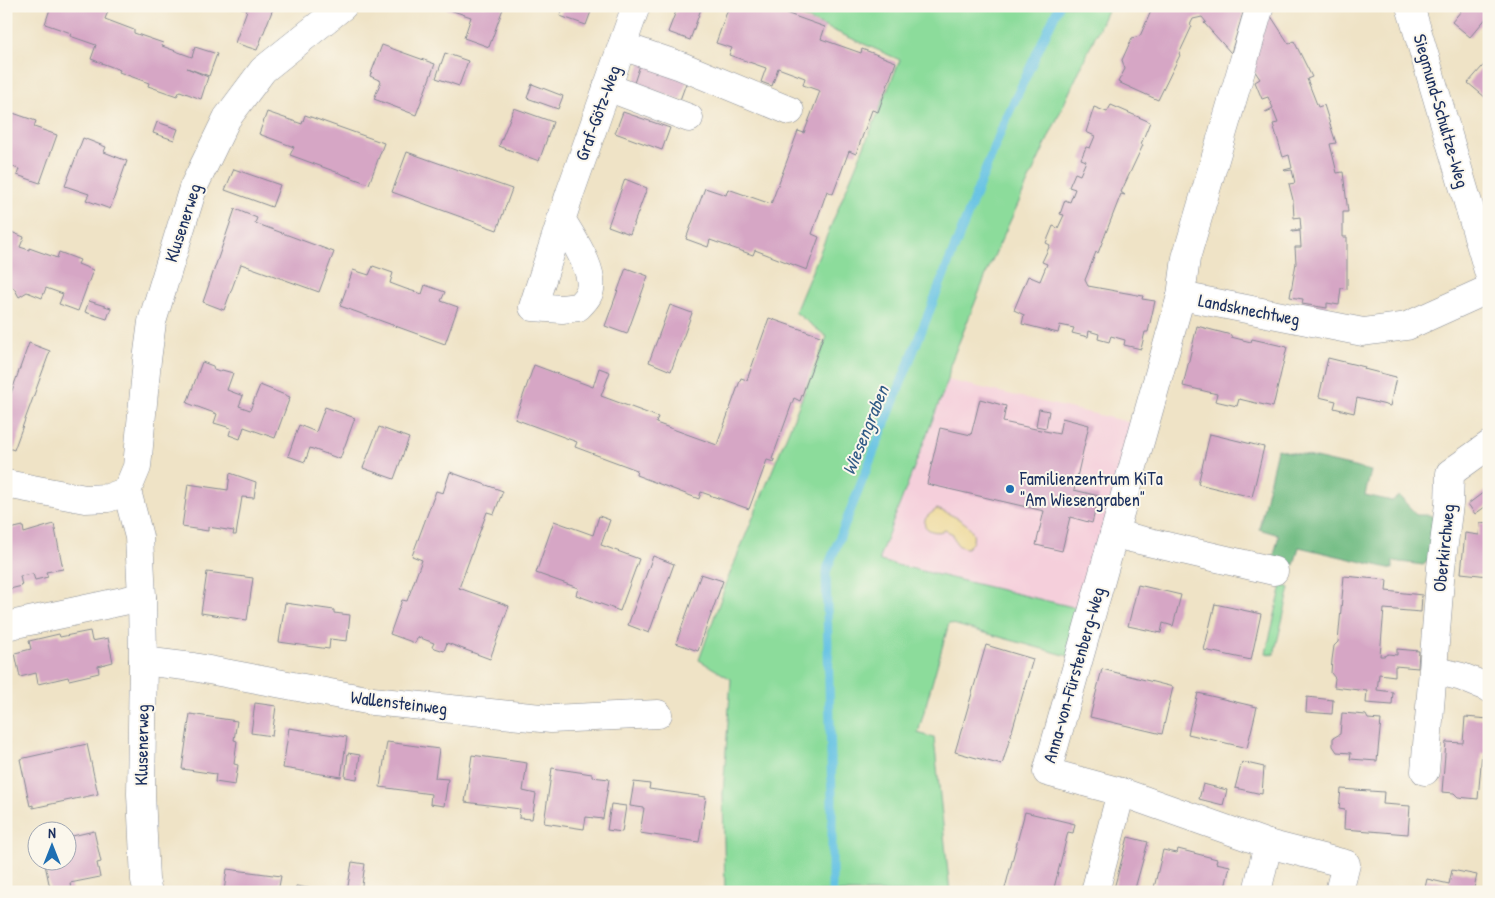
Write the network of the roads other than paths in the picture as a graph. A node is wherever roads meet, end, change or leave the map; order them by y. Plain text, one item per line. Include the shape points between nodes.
1 (343, 6) edge
2 (636, 6) edge
3 (1260, 6) edge
4 (1410, 6) edge
5 (622, 46) junction
6 (607, 87) junction
7 (790, 111) dead end
8 (689, 118) dead end
9 (561, 219) dead end
10 (1489, 274) edge
11 (1489, 289) edge
12 (1181, 296) junction
13 (1489, 445) edge
14 (6, 484) edge
15 (127, 491) junction
16 (1114, 534) junction
17 (1274, 571) dead end
18 (142, 597) junction
19 (6, 626) edge
20 (143, 661) junction
21 (1434, 670) junction
22 (1489, 688) edge
23 (658, 714) dead end
24 (1425, 771) dead end
25 (1121, 792) junction
26 (1268, 844) junction
27 (148, 892) edge
28 (1094, 892) edge
29 (1257, 892) edge
30 (1339, 892) edge

1 - 15 street, Klusenerweg via 263,70 228,118 193,188 152,322 137,467
2 - 5 street, Graf-Götz-Weg
3 - 12 street, Landsknechtweg via 1186,258
4 - 10 street, Siegmund-Schultze-Weg
5 - 6 street, Graf-Götz-Weg
5 - 7 street via 681,66
6 - 8 street
6 - 9 street, Graf-Götz-Weg
11 - 12 street, Landsknechtweg via 1407,326 1363,332
12 - 16 street, Anna-von-Fürstenberg-Weg
13 - 21 street, Oberkirchweg via 1450,473
14 - 15 street via 85,500 108,498
15 - 18 street, Klusenerweg via 139,537
16 - 17 street
16 - 25 street, Anna-von-Fürstenberg-Weg via 1047,772
18 - 19 street
18 - 20 street, Klusenerweg
20 - 23 street, Wallensteinweg via 193,666 372,701 551,719
20 - 27 street, Klusenerweg via 141,794
21 - 22 street
21 - 24 street, Oberkirchweg
25 - 26 street, Anna-von-Fürstenberg-Weg
25 - 28 street
26 - 29 street
26 - 30 street, Anna-von-Fürstenberg-Weg via 1346,864

